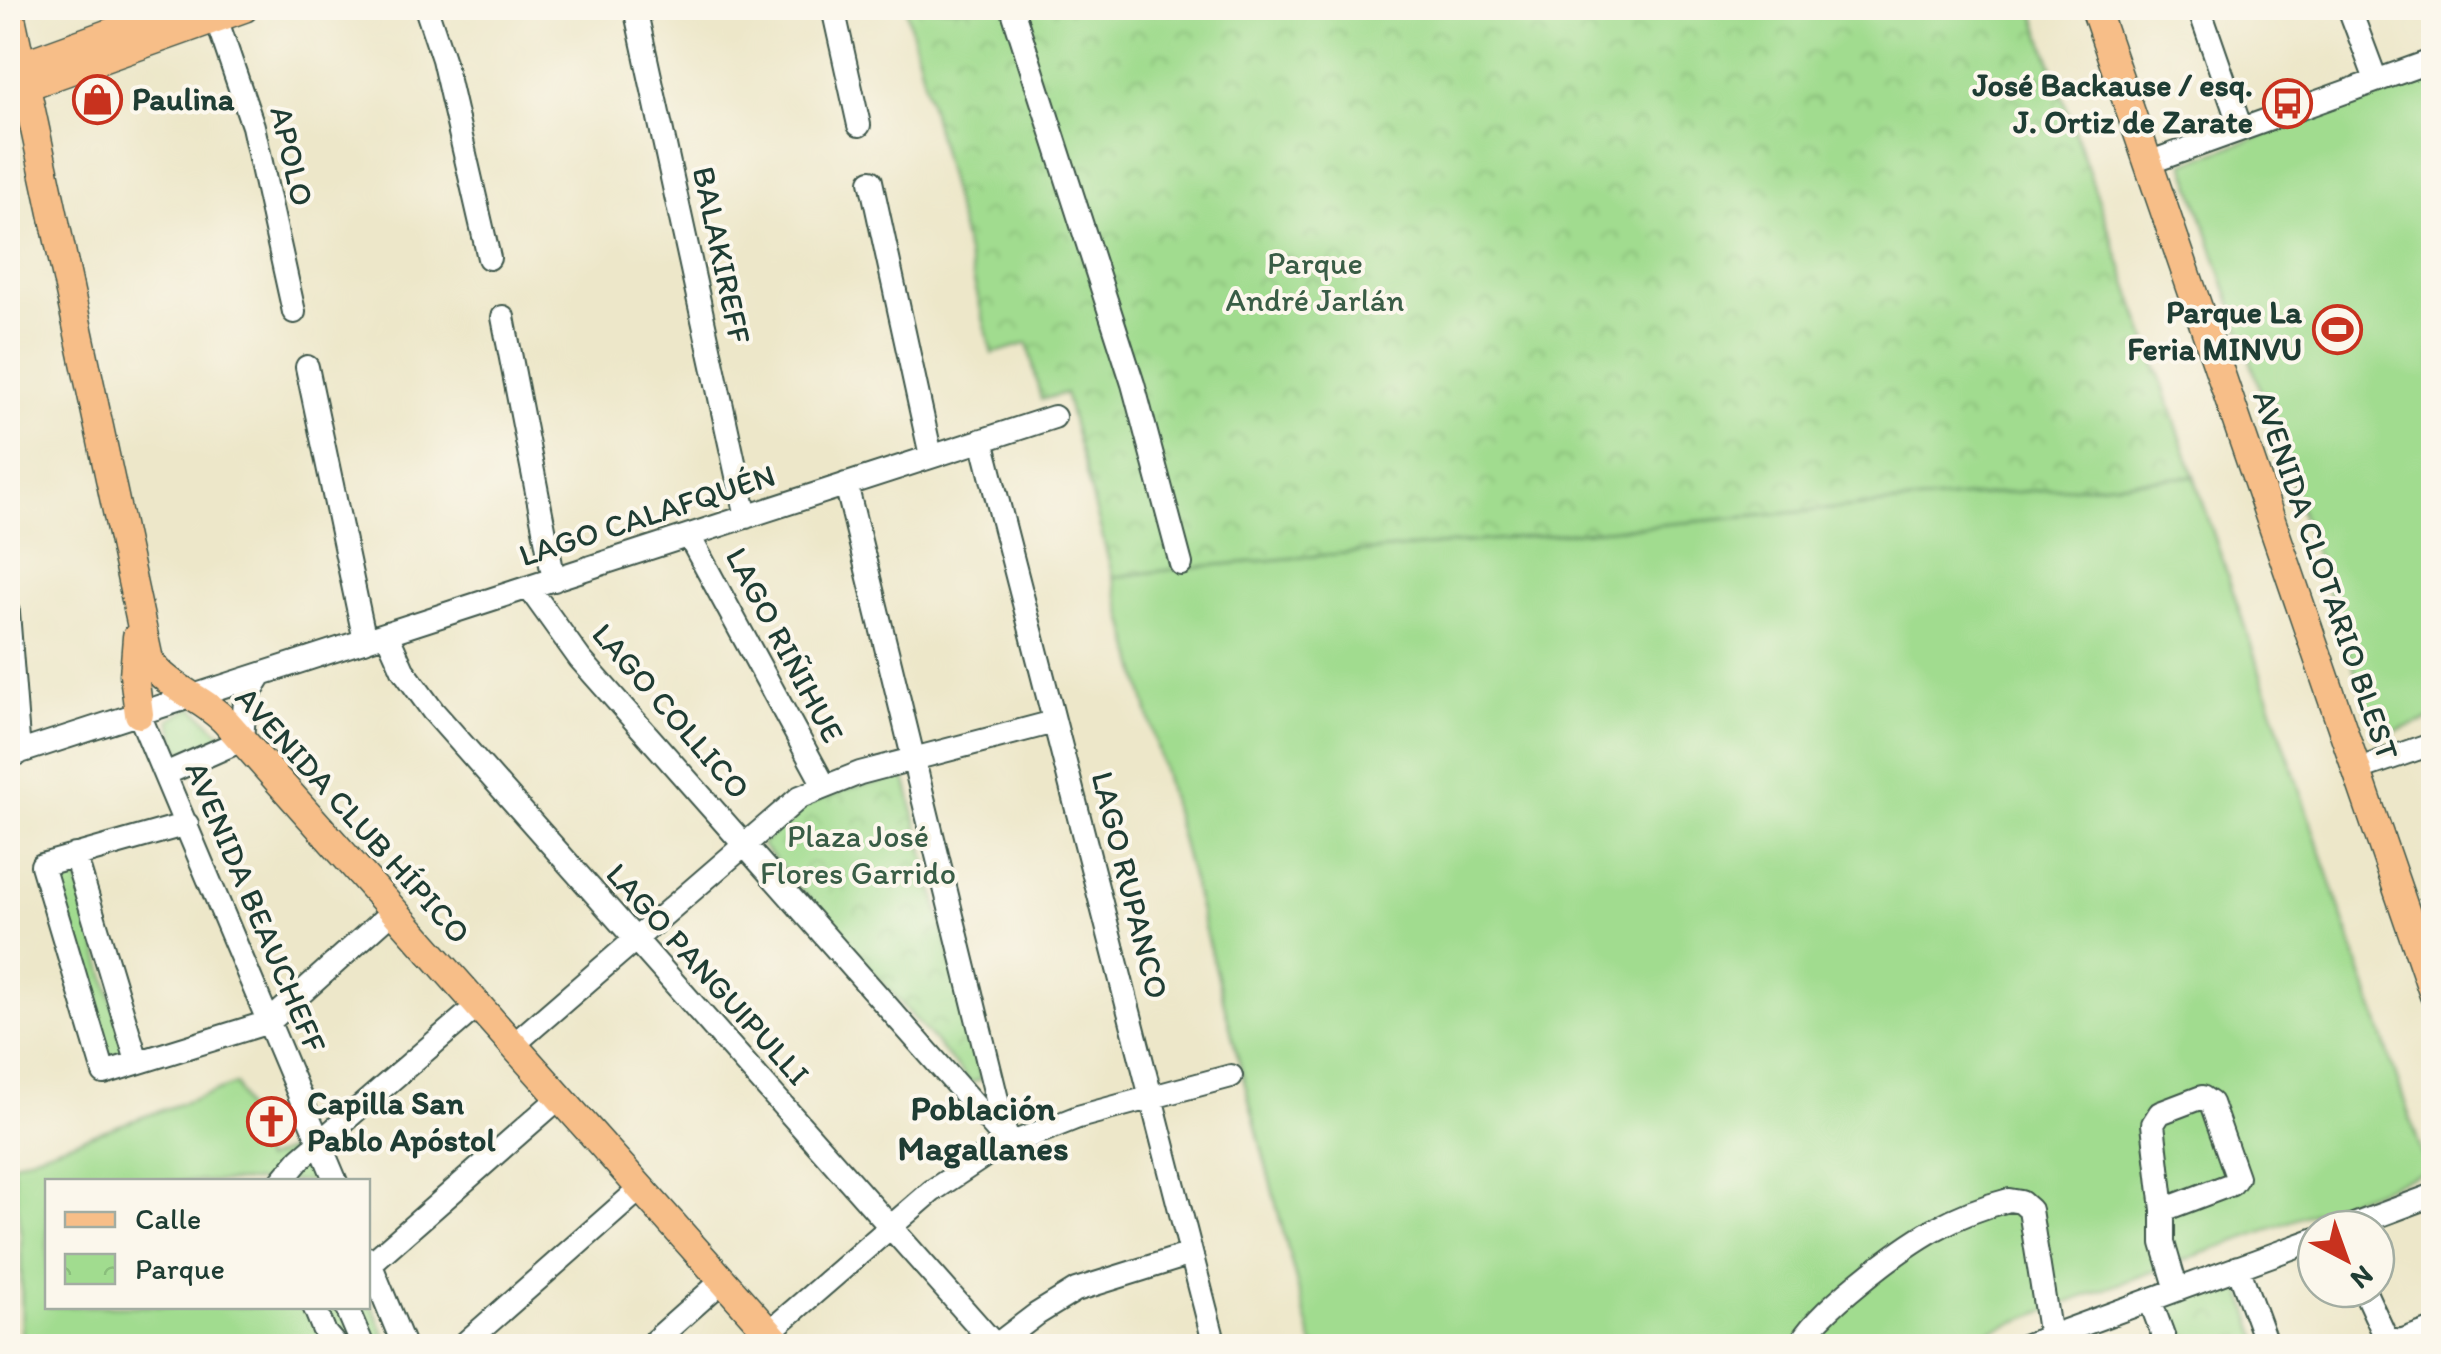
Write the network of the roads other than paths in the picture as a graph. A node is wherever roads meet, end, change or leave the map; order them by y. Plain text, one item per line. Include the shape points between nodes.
1 (8, 8) edge
2 (178, 8) edge
3 (244, 8) edge
4 (426, 8) edge
5 (635, 8) edge
6 (833, 8) edge
7 (1012, 8) edge
8 (2094, 8) edge
9 (2199, 8) edge
10 (2350, 8) edge
11 (216, 18) junction
12 (2434, 60) edge
13 (15, 78) edge
14 (2376, 80) junction
15 (860, 126) dead end
16 (2241, 129) junction
17 (2148, 162) junction
18 (871, 181) dead end
19 (489, 258) dead end
20 (294, 312) dead end
21 (503, 316) dead end
22 (307, 367) dead end
23 (1054, 416) dead end
24 (982, 440) junction
25 (932, 456) junction
26 (846, 484) junction
27 (746, 517) junction
28 (689, 536) junction
29 (1182, 564) dead end
30 (554, 580) junction
31 (529, 588) junction
32 (8, 612) edge
33 (138, 621) junction
34 (376, 638) junction
35 (261, 676) junction
36 (195, 696) junction
37 (139, 714) junction
38 (1054, 722) junction
39 (242, 740) junction
40 (2434, 743) edge
41 (14, 754) edge
42 (913, 759) junction
43 (2356, 770) junction
44 (165, 774) junction
45 (824, 785) junction
46 (187, 824) junction
47 (743, 843) junction
48 (75, 855) junction
49 (393, 912) junction
50 (634, 939) junction
51 (2434, 995) edge
52 (477, 1006) junction
53 (270, 1022) junction
54 (512, 1046) junction
55 (137, 1061) junction
56 (1232, 1076) dead end
57 (1151, 1096) junction
58 (559, 1098) junction
59 (319, 1142) junction
60 (1008, 1143) junction
61 (287, 1178) edge
62 (335, 1179) edge
63 (640, 1189) junction
64 (2434, 1196) edge
65 (2163, 1210) junction
66 (2396, 1210) edge
67 (889, 1227) junction
68 (2296, 1246) edge
69 (1191, 1254) junction
70 (370, 1260) edge
71 (370, 1264) edge
72 (2238, 1268) junction
73 (722, 1281) junction
74 (2177, 1290) junction
75 (2150, 1300) junction
76 (315, 1309) edge
77 (347, 1309) edge
78 (2373, 1309) edge
79 (2434, 1329) edge
80 (2050, 1337) junction
81 (775, 1340) edge
82 (336, 1346) edge
83 (363, 1346) edge
84 (402, 1346) edge
85 (462, 1346) edge
86 (649, 1346) edge
87 (995, 1346) edge
88 (1215, 1346) edge
89 (1799, 1346) edge
90 (2024, 1346) edge
91 (2167, 1346) edge
92 (2267, 1346) edge

1 - 13 main road, AVENIDA CLUB HÍPICO
2 - 13 main road
3 - 11 main road
4 - 19 street
5 - 27 street, BALAKIREFF
6 - 15 street
7 - 29 street via 1133,384
8 - 17 main road, AVENIDA CLOTARIO BLEST
9 - 16 street
10 - 14 street
11 - 13 main road
11 - 20 street, APOLO via 253,126
12 - 14 street
13 - 33 main road, AVENIDA CLUB HÍPICO
14 - 16 street
16 - 17 street
17 - 43 main road, AVENIDA CLOTARIO BLEST
18 - 25 street
21 - 30 street
22 - 34 street
23 - 24 street, LAGO CALAFQUÉN
24 - 25 street, LAGO CALAFQUÉN
24 - 38 street, LAGO RUPANCO
25 - 26 street, LAGO CALAFQUÉN
26 - 27 street, LAGO CALAFQUÉN
26 - 42 street
27 - 28 street, LAGO CALAFQUÉN
28 - 30 street, LAGO CALAFQUÉN
28 - 45 street, LAGO RIÑIHUE
30 - 31 street, LAGO CALAFQUÉN
31 - 34 street, LAGO CALAFQUÉN
31 - 47 street, LAGO COLLICO via 572,650
32 - 41 street
33 - 36 main road, AVENIDA CLUB HÍPICO via 155,668
33 - 37 main road
34 - 35 street, LAGO CALAFQUÉN
34 - 50 street, LAGO PANGUIPULLI
35 - 36 street, LAGO CALAFQUÉN
35 - 39 street via 244,706
36 - 37 street, LAGO CALAFQUÉN
36 - 39 main road, AVENIDA CLUB HÍPICO
37 - 41 street, LAGO CALAFQUÉN
37 - 44 street, AVENIDA BEAUCHEFF
38 - 42 street
38 - 57 street, LAGO RUPANCO
39 - 44 street
39 - 49 main road, AVENIDA CLUB HÍPICO
40 - 43 street
42 - 45 street
42 - 60 street
43 - 51 main road, AVENIDA CLOTARIO BLEST
44 - 46 street, AVENIDA BEAUCHEFF
45 - 47 street
46 - 48 street
46 - 53 street, AVENIDA BEAUCHEFF
47 - 50 street
47 - 60 street, LAGO COLLICO
48 - 55 street
48 - 55 street via 42,865 104,1072
49 - 52 main road, AVENIDA CLUB HÍPICO
49 - 53 street
50 - 54 street
50 - 67 street, LAGO PANGUIPULLI
52 - 54 main road, AVENIDA CLUB HÍPICO
52 - 59 street
53 - 55 street
53 - 59 street, AVENIDA BEAUCHEFF
54 - 58 main road, AVENIDA CLUB HÍPICO
56 - 57 street
57 - 60 street
57 - 69 street, LAGO RUPANCO
58 - 63 main road, AVENIDA CLUB HÍPICO
58 - 70 street
59 - 61 street
59 - 62 street, AVENIDA BEAUCHEFF
60 - 67 street via 958,1171
63 - 73 main road, AVENIDA CLUB HÍPICO
63 - 85 street
64 - 66 street
65 - 65 street via 2153,1124 2160,1113 2202,1097 2211,1103 2237,1177
65 - 74 street via 2163,1244
67 - 81 street
67 - 87 street, LAGO PANGUIPULLI
68 - 72 street
69 - 87 street via 1076,1290
69 - 88 street, LAGO RUPANCO
71 - 84 street
72 - 74 street
72 - 92 street
73 - 81 main road, AVENIDA CLUB HÍPICO
73 - 86 street
74 - 75 street
75 - 80 street
75 - 91 street
76 - 82 street
77 - 83 street
78 - 79 street via 2386,1338 2400,1341
80 - 89 street via 2030,1210 2009,1200 1936,1228 1821,1316
80 - 90 street

